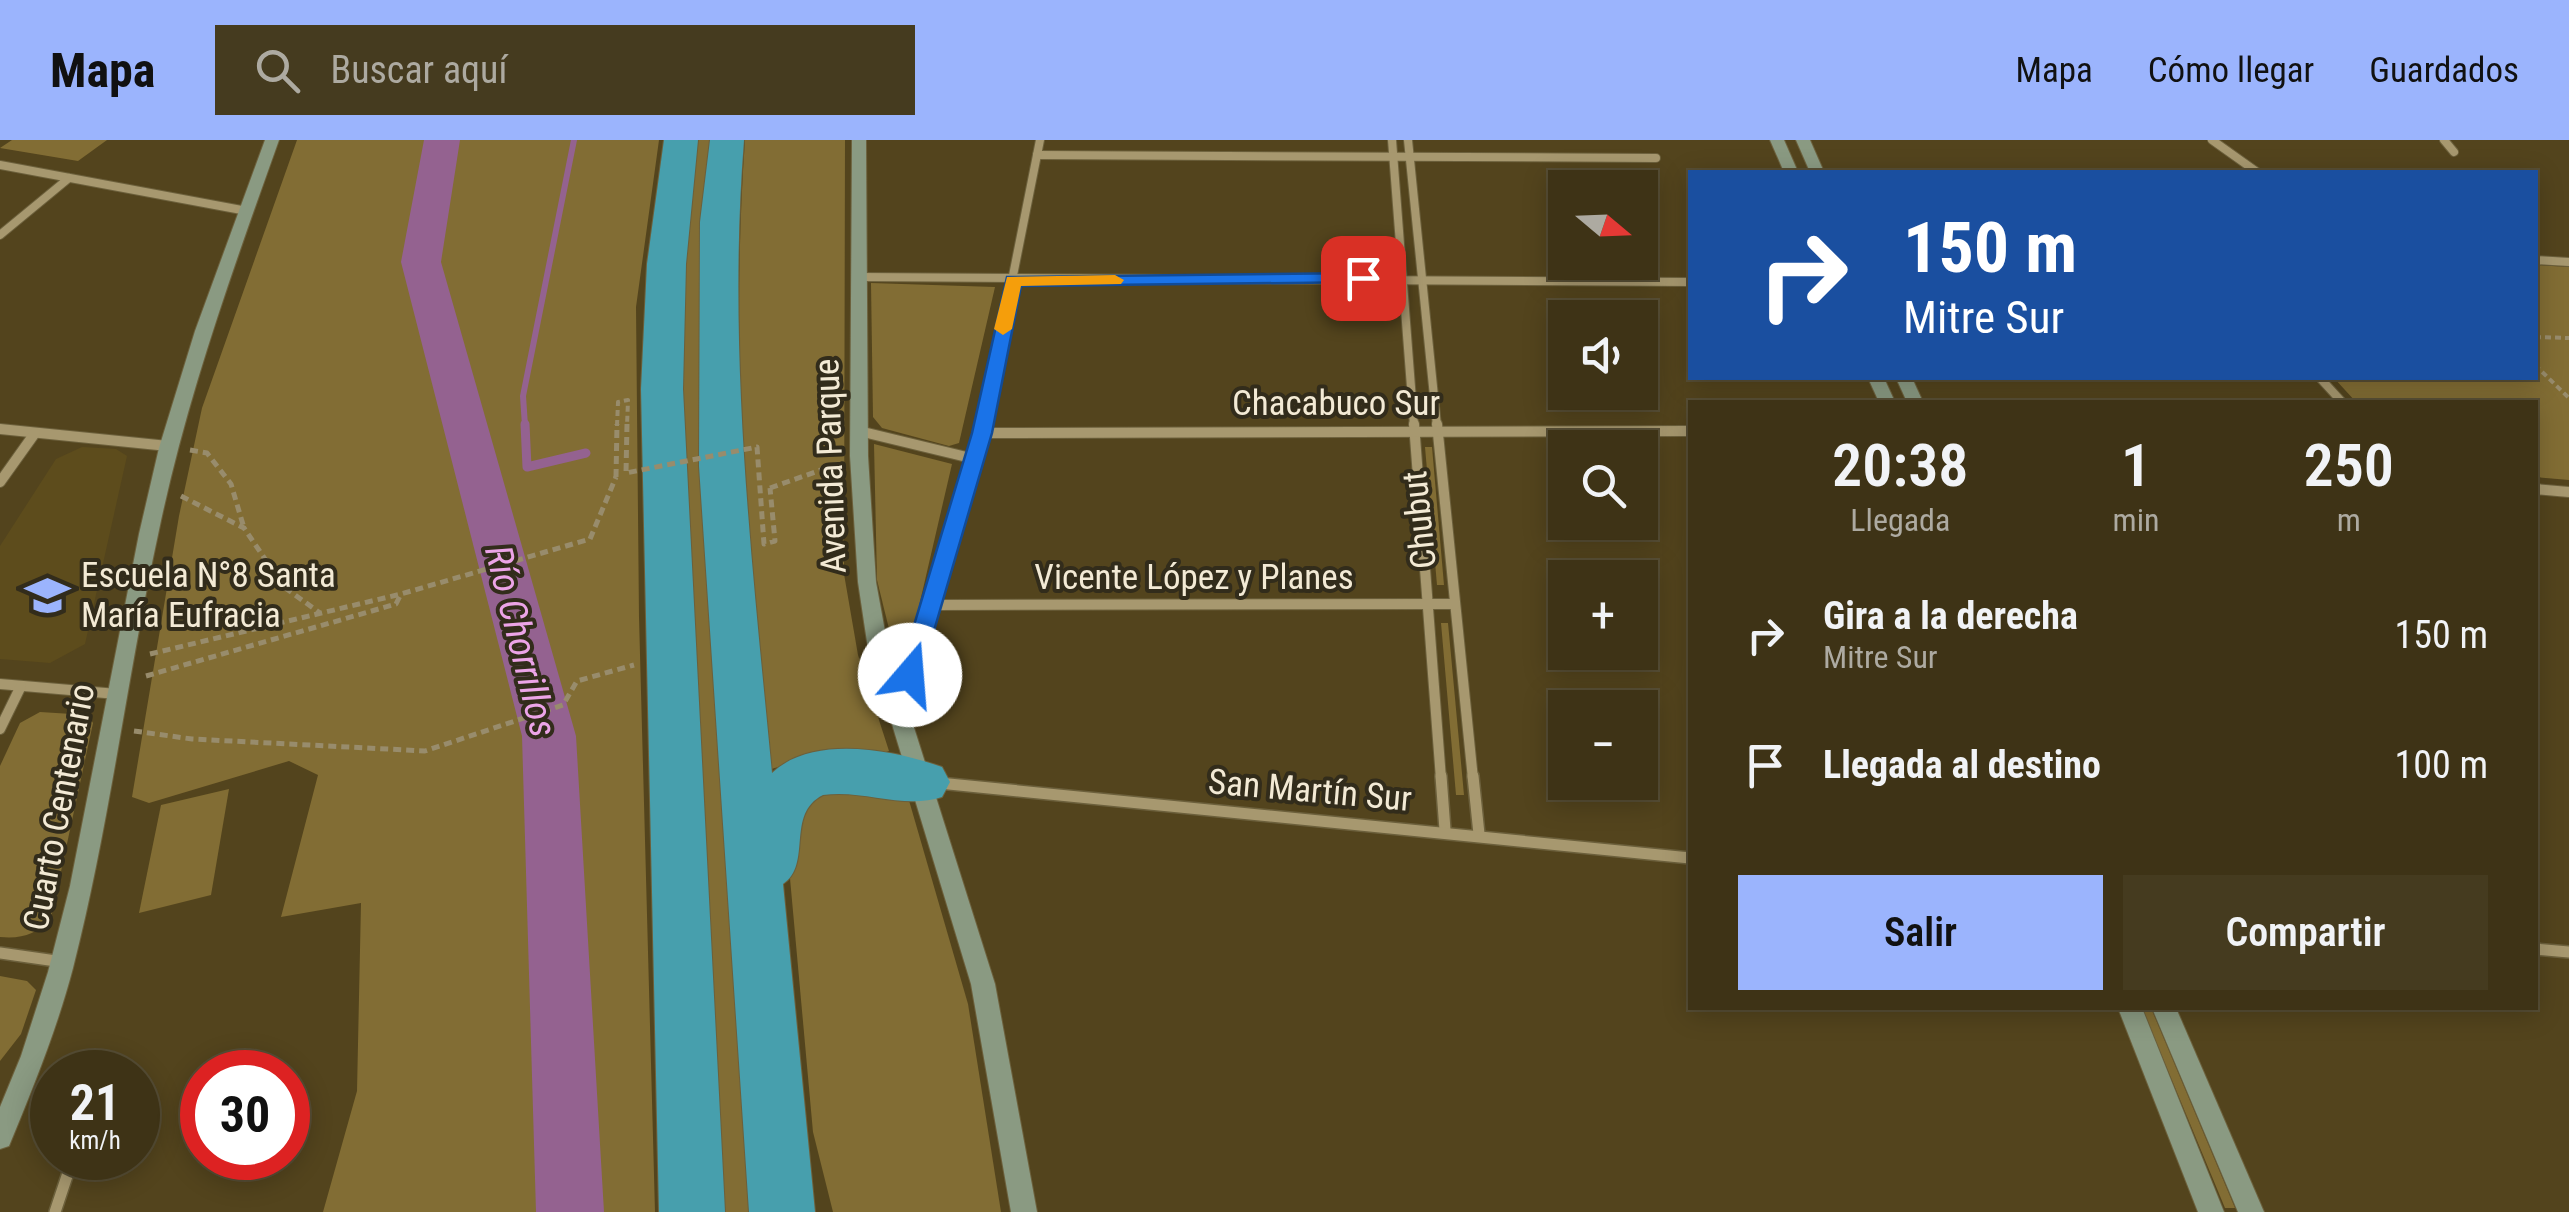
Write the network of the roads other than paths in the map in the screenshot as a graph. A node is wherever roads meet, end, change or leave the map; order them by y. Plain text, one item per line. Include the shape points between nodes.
1 (272, 140) edge
2 (681, 140) edge
3 (727, 140) edge
4 (858, 140) edge
5 (1040, 140) edge
6 (1392, 140) edge
7 (1408, 140) edge
8 (1777, 140) edge
9 (1803, 140) edge
10 (2212, 140) edge
11 (2444, 140) edge
12 (2454, 152) dead end
13 (1394, 154) junction
14 (1037, 155) junction
15 (1410, 155) junction
16 (1656, 158) dead end
17 (0, 166) edge
18 (1790, 170) edge
19 (1816, 170) edge
20 (2254, 170) edge
21 (69, 178) junction
22 (247, 212) junction
23 (0, 235) edge
24 (2538, 260) edge
25 (2569, 262) edge
26 (857, 278) junction
27 (1402, 278) junction
28 (1422, 278) junction
29 (1013, 281) junction
30 (1688, 282) edge
31 (2322, 380) edge
32 (2340, 400) edge
33 (0, 429) edge
34 (1414, 429) junction
35 (1438, 430) junction
36 (859, 431) junction
37 (1688, 431) edge
38 (982, 433) junction
39 (35, 434) junction
40 (168, 446) junction
41 (974, 459) junction
42 (0, 482) edge
43 (2538, 489) edge
44 (2569, 492) edge
45 (1428, 604) junction
46 (1456, 604) junction
47 (933, 605) junction
48 (0, 684) edge
49 (21, 686) junction
50 (117, 689) junction
51 (899, 710) junction
52 (0, 729) edge
53 (924, 782) junction
54 (1446, 830) junction
55 (1479, 834) junction
56 (1688, 858) edge
57 (2538, 949) edge
58 (2569, 952) edge
59 (0, 953) edge
60 (64, 962) junction
61 (2131, 1010) edge
62 (2165, 1010) edge
63 (774, 1100) junction
64 (3, 1122) edge
65 (66, 1180) edge
66 (54, 1212) edge
67 (692, 1212) edge
68 (782, 1212) edge
69 (810, 1212) edge
70 (1024, 1212) edge
71 (2210, 1212) edge
72 (2251, 1212) edge

1 - 22 main road, Cuarto Centenario
2 - 67 highway via 664,313
3 - 63 highway via 719,222 721,466
4 - 26 main road, Avenida Parque
5 - 14 street
6 - 13 street, Chubut
7 - 15 street, Chubut
8 - 18 main road
9 - 19 main road
10 - 20 street
11 - 12 street
13 - 14 street
13 - 15 street
13 - 27 street, Chubut
14 - 29 street
15 - 16 street
15 - 28 street, Chubut
17 - 21 street
21 - 22 street
21 - 23 street
22 - 40 main road, Cuarto Centenario
24 - 25 street
26 - 29 street
26 - 36 main road, Avenida Parque
27 - 28 street
27 - 29 street
27 - 34 street, Chubut
28 - 30 street
28 - 35 street, Chubut
29 - 38 street
31 - 32 street
33 - 39 street
34 - 35 street, Chacabuco Sur
34 - 38 street, Chacabuco Sur
34 - 45 street, Chubut
35 - 37 street, Chacabuco Sur
35 - 46 street, Chubut
36 - 41 street
36 - 51 main road, Avenida Parque via 869,597
38 - 41 street
39 - 40 street
39 - 42 street
40 - 50 main road, Cuarto Centenario
41 - 47 street
43 - 44 street
45 - 46 street, Vicente López y Planes
45 - 47 street, Vicente López y Planes
45 - 54 street, Chubut
46 - 55 street, Chubut
47 - 51 street
48 - 49 street
49 - 50 street
49 - 52 street
50 - 60 main road, Cuarto Centenario
51 - 53 main road, Avenida Parque
53 - 54 street, San Martín Sur
53 - 63 highway via 838,768 797,782 778,805 769,836
53 - 70 main road, Avenida Parque via 983,984
54 - 55 street, San Martín Sur
55 - 56 street, San Martín Sur
57 - 58 street
59 - 60 street
60 - 64 main road, Cuarto Centenario via 26,1081
61 - 71 main road
62 - 72 main road
63 - 68 highway
63 - 69 highway
65 - 66 street

